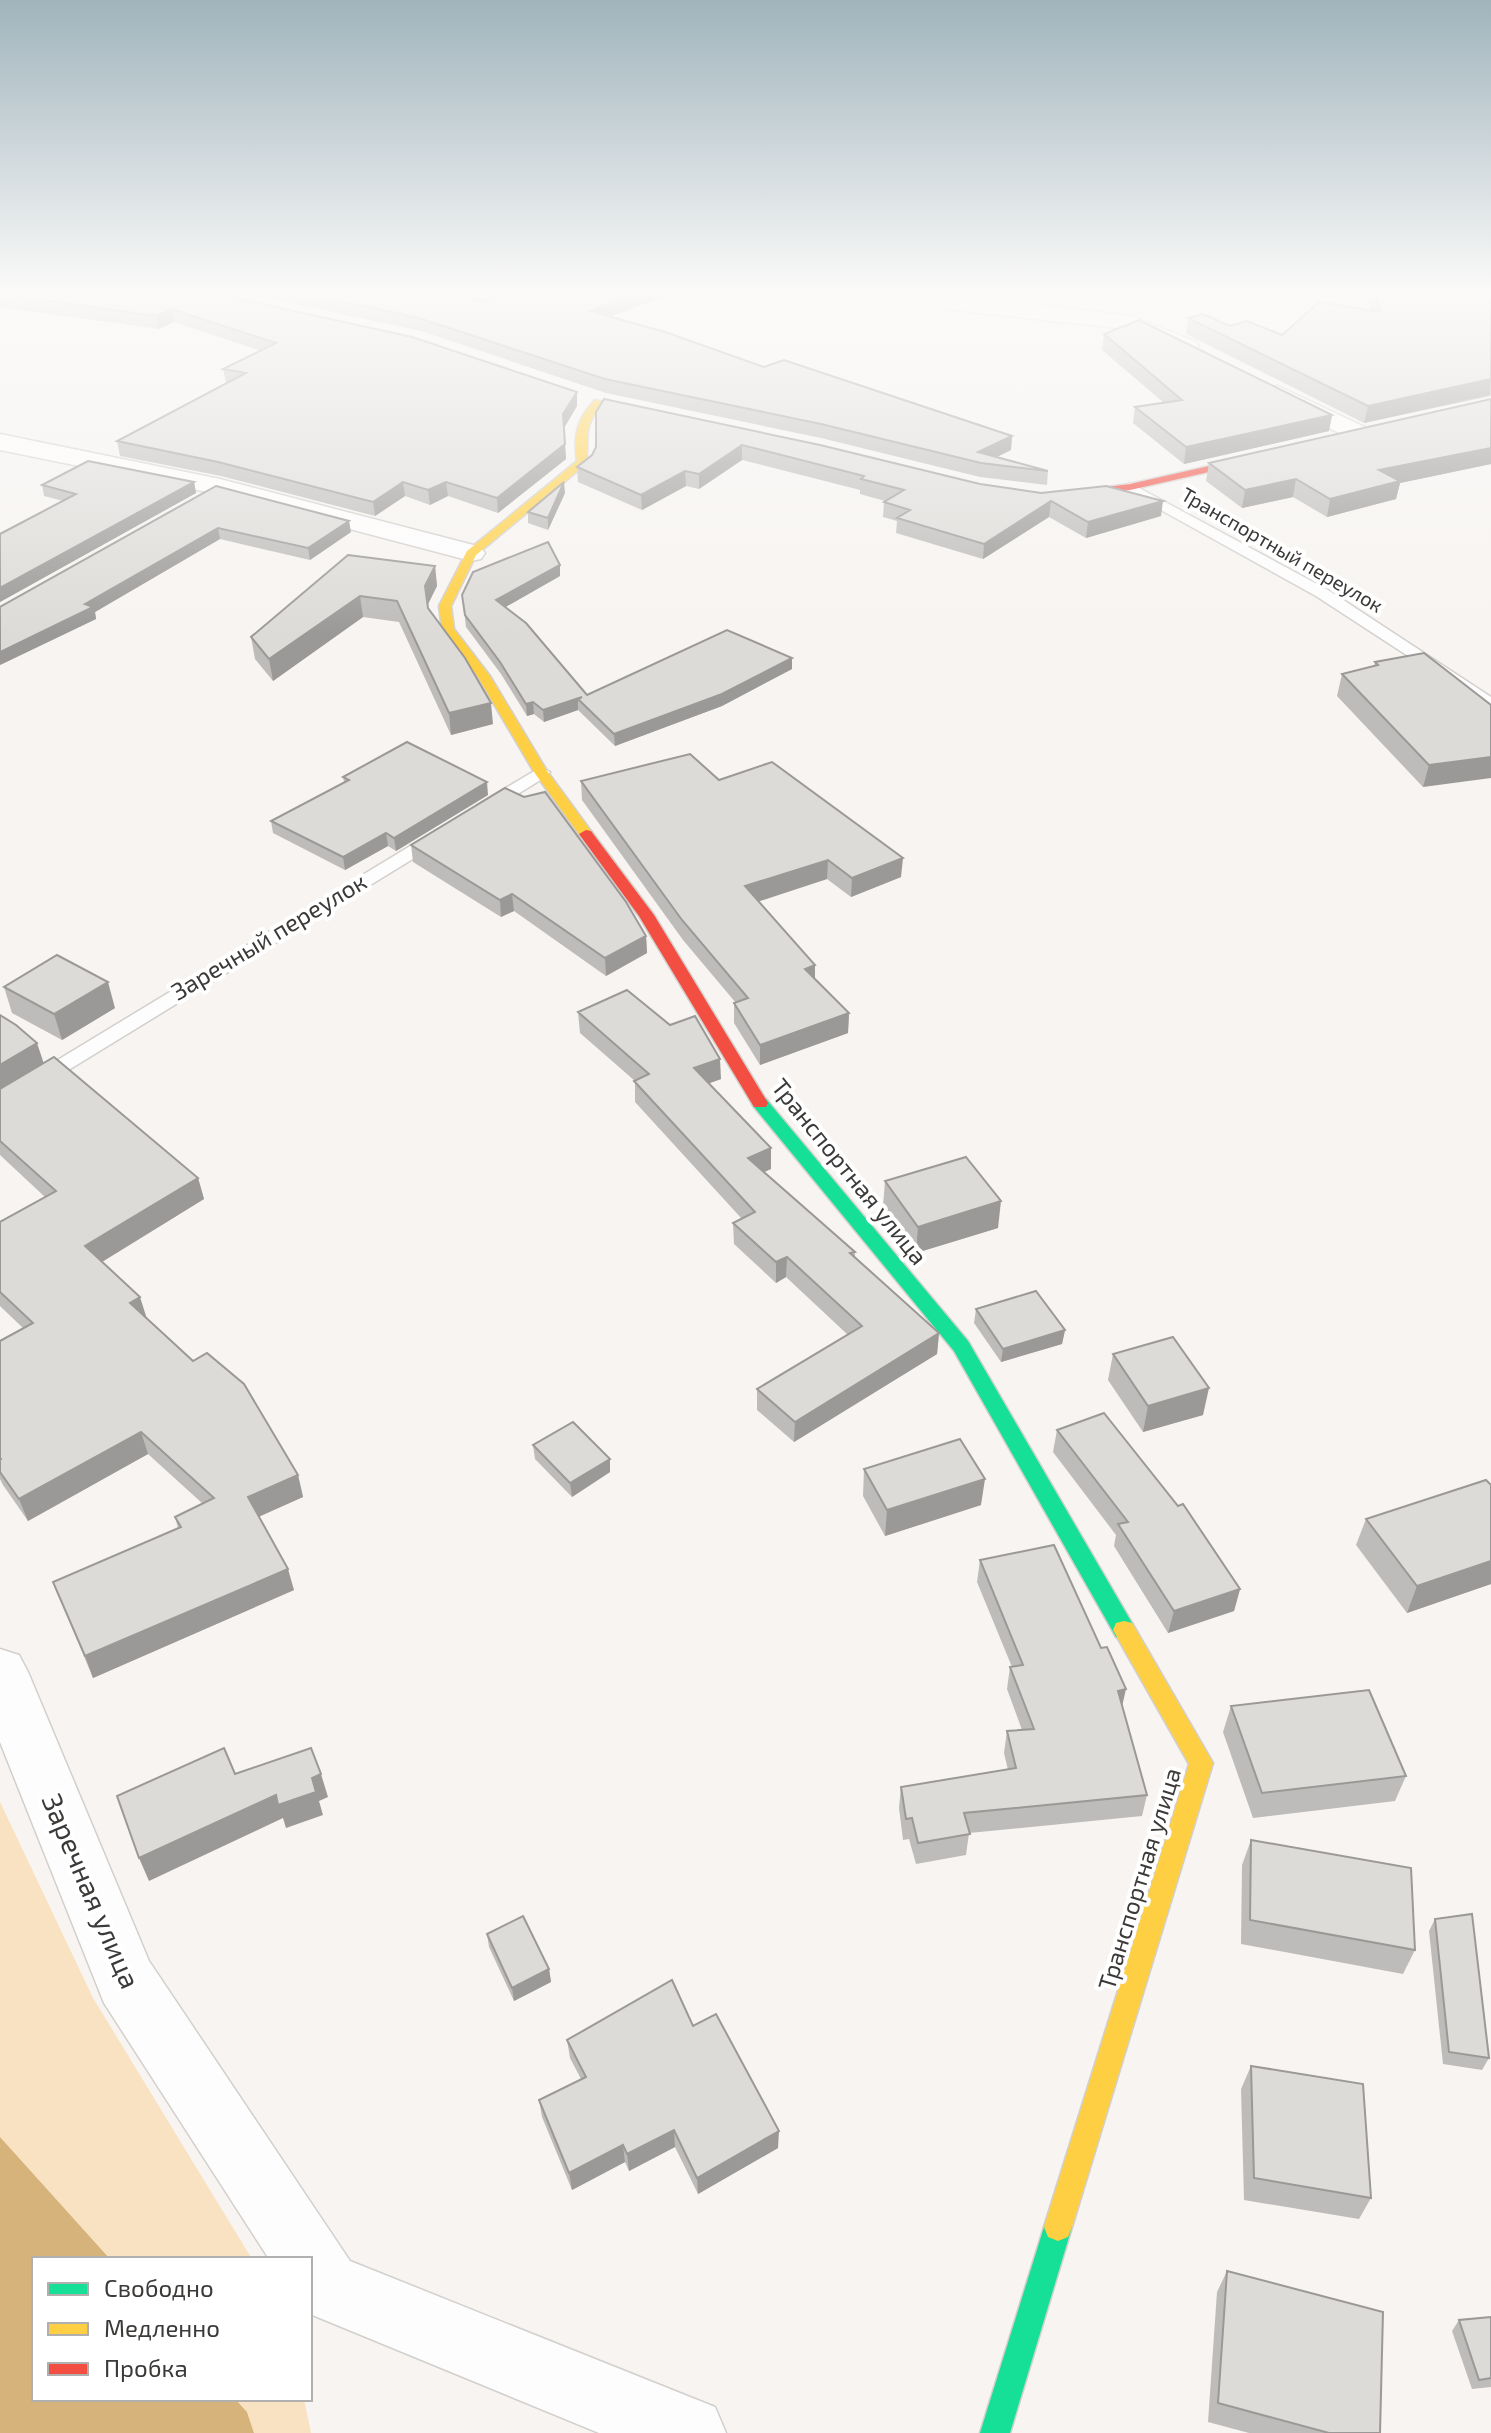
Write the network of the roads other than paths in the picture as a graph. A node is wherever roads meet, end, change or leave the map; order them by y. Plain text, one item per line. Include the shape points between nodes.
1 (591, 408) edge
2 (1313, 408) edge
3 (1370, 433) joint
4 (0, 442) edge
5 (1331, 442) edge
6 (1285, 452) edge
7 (220, 487) junction
8 (1130, 487) junction
9 (1039, 497) edge
10 (193, 502) edge
11 (471, 553) junction
12 (1491, 705) edge
13 (541, 772) junction
14 (0, 1105) edge
15 (0, 1672) edge
16 (307, 2257) edge
17 (312, 2265) edge
18 (689, 2433) edge
19 (995, 2433) edge

1 - 11 street, Транспортная улица via 584,413 578,433 582,462
2 - 3 street
3 - 5 street
4 - 7 street
6 - 8 street, Транспортный переулок
7 - 10 lane
7 - 11 street
8 - 9 street, Транспортный переулок
8 - 12 lane, Транспортный переулок via 1322,593
11 - 13 street, Транспортная улица via 445,606 448,629 484,676
13 - 14 lane, Заречный переулок
13 - 19 street, Транспортная улица via 646,915 755,1097 961,1346 1201,1763
15 - 16 street, Заречная улица via 126,1982
17 - 18 street, Заречная улица via 326,2286

